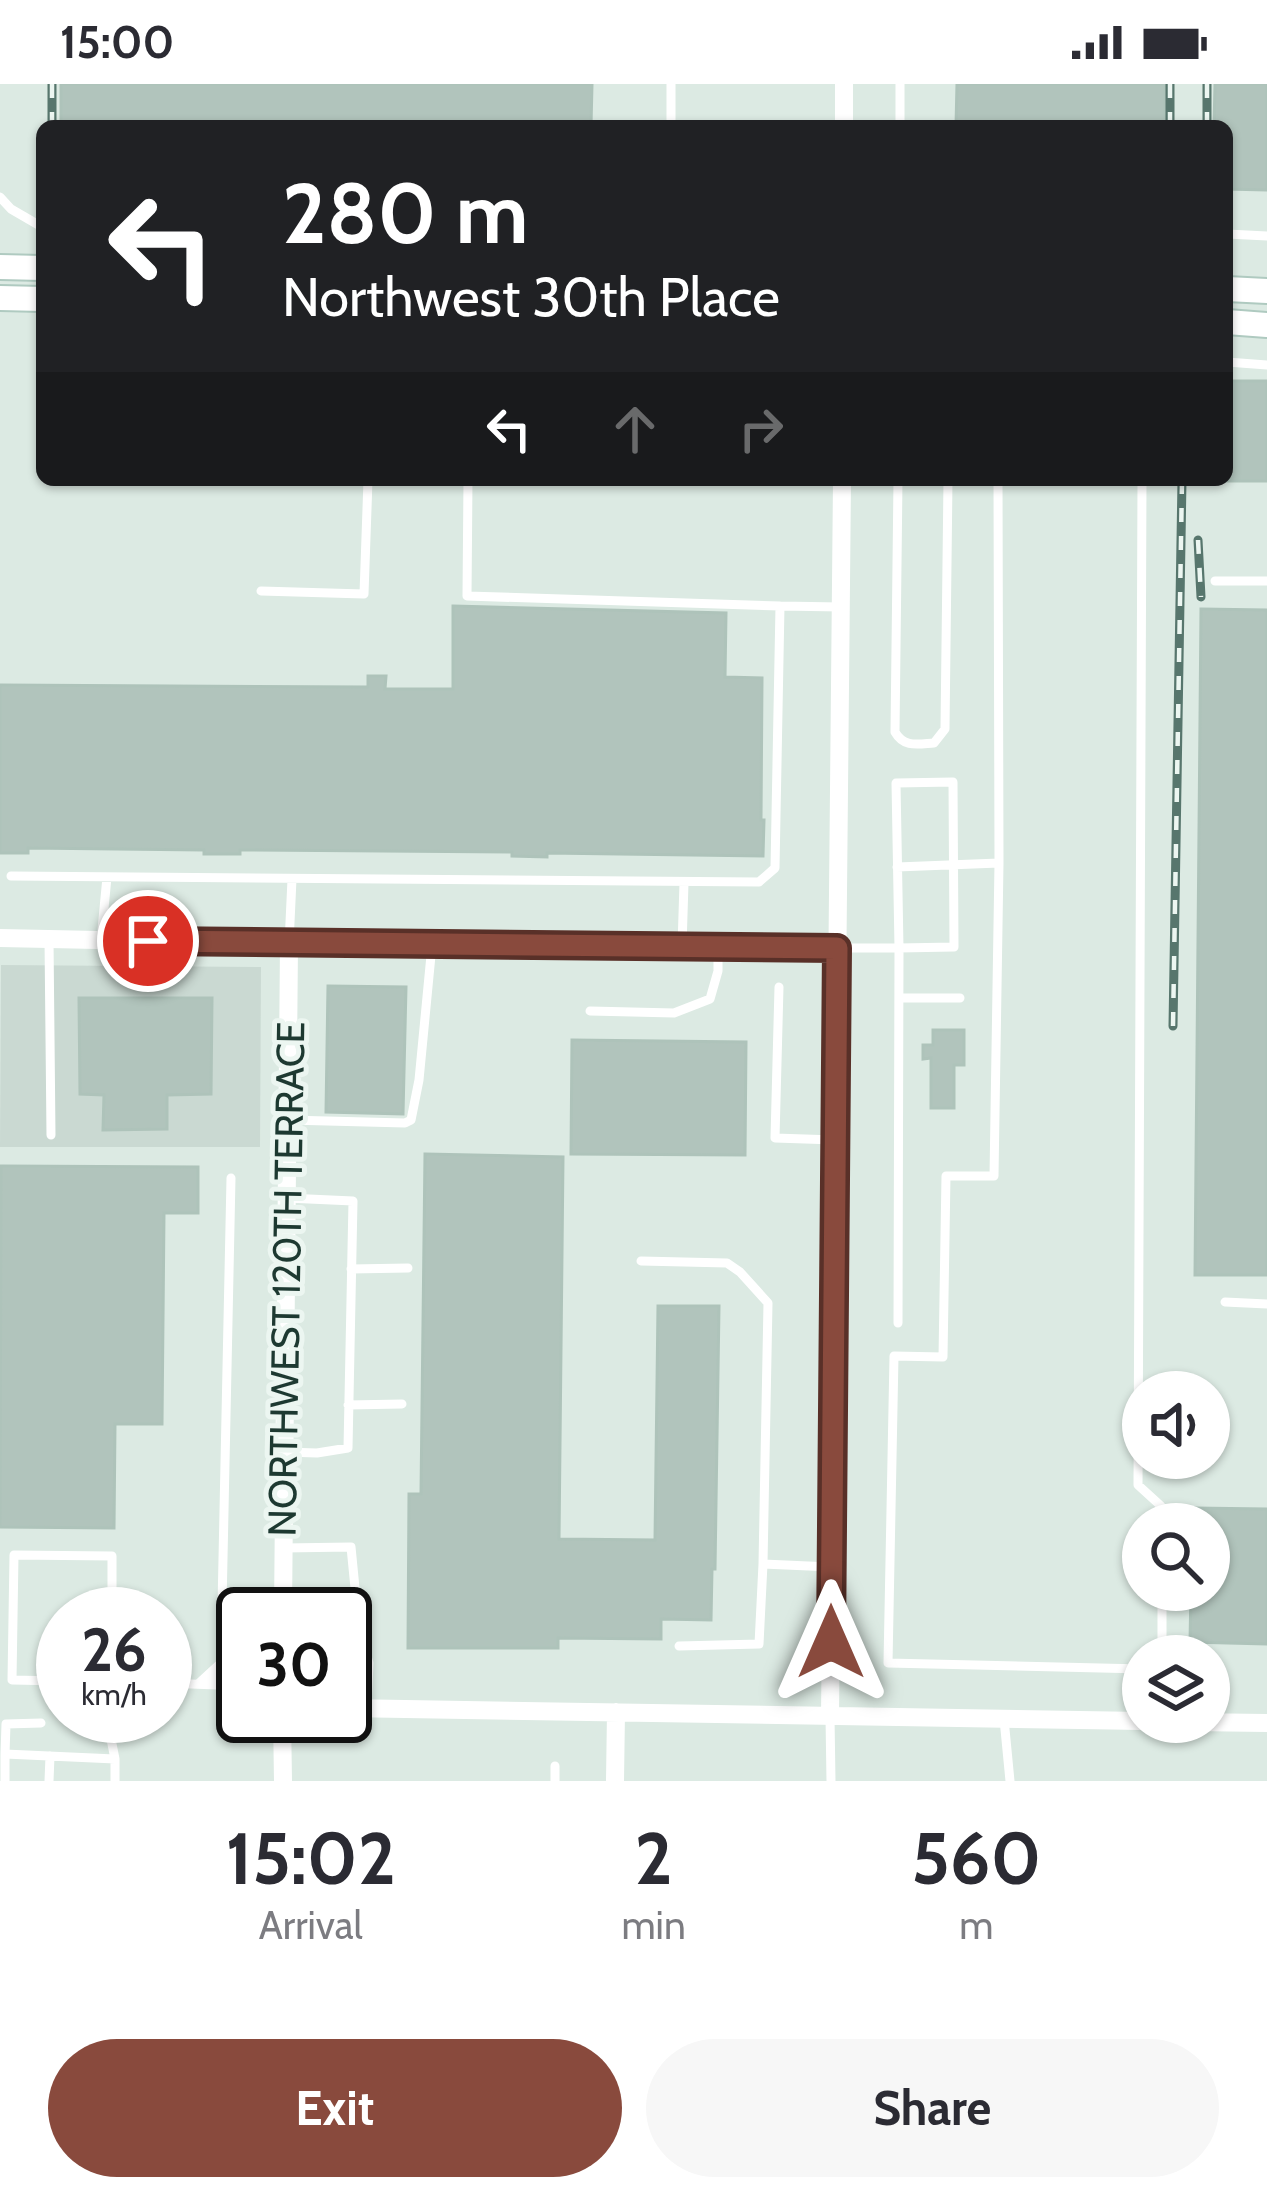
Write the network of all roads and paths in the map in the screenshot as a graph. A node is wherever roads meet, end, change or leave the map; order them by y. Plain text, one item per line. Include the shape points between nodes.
1 (671, 84) edge
2 (844, 84) edge
3 (900, 84) edge
4 (671, 120) edge
5 (844, 120) edge
6 (900, 120) edge
7 (0, 196) edge
8 (36, 223) edge
9 (1233, 234) edge
10 (1267, 236) edge
11 (0, 267) edge
12 (36, 268) edge
13 (1233, 289) edge
14 (1267, 291) edge
15 (0, 298) edge
16 (36, 298) edge
17 (1233, 322) edge
18 (1267, 325) edge
19 (1233, 362) edge
20 (1267, 365) edge
21 (368, 486) edge
22 (468, 486) edge
23 (842, 486) edge
24 (898, 486) edge
25 (948, 486) edge
26 (998, 486) edge
27 (1142, 486) edge
28 (1267, 580) edge
29 (1215, 581) dead end
30 (261, 591) dead end
31 (780, 606) junction
32 (841, 607) junction
33 (953, 863) junction
34 (999, 863) junction
35 (897, 866) junction
36 (10, 876) dead end
37 (107, 877) junction
38 (292, 879) junction
39 (684, 883) junction
40 (0, 938) edge
41 (49, 939) junction
42 (101, 940) junction
43 (289, 944) junction
44 (432, 945) junction
45 (682, 946) junction
46 (718, 946) junction
47 (837, 948) junction
48 (899, 948) junction
49 (778, 987) dead end
50 (899, 998) junction
51 (960, 998) dead end
52 (590, 1011) dead end
53 (288, 1120) junction
54 (51, 1135) dead end
55 (835, 1140) junction
56 (231, 1178) dead end
57 (287, 1198) junction
58 (640, 1261) dead end
59 (408, 1268) dead end
60 (351, 1269) junction
61 (1225, 1302) dead end
62 (1267, 1304) edge
63 (898, 1323) dead end
64 (402, 1404) dead end
65 (348, 1405) junction
66 (285, 1451) junction
67 (1158, 1503) edge
68 (284, 1548) junction
69 (763, 1564) junction
70 (831, 1567) junction
71 (112, 1587) edge
72 (223, 1587) edge
73 (284, 1587) edge
74 (355, 1587) edge
75 (679, 1646) dead end
76 (216, 1667) edge
77 (1122, 1669) edge
78 (216, 1677) edge
79 (36, 1680) edge
80 (192, 1684) edge
81 (198, 1684) junction
82 (216, 1685) edge
83 (372, 1708) edge
84 (616, 1712) junction
85 (830, 1717) junction
86 (1004, 1719) junction
87 (1122, 1721) edge
88 (36, 1723) edge
89 (1230, 1723) edge
90 (1267, 1723) edge
91 (112, 1743) edge
92 (282, 1743) edge
93 (5, 1754) junction
94 (50, 1756) junction
95 (115, 1759) junction
96 (555, 1766) dead end
97 (4, 1781) edge
98 (49, 1781) edge
99 (115, 1781) edge
100 (283, 1781) edge
101 (554, 1781) edge
102 (615, 1781) edge
103 (831, 1781) edge
104 (1010, 1781) edge

1 - 4 lane
2 - 5 street
3 - 6 lane
7 - 8 lane
9 - 10 lane
11 - 12 main road
13 - 14 main road
15 - 16 main road
17 - 18 main road
19 - 20 lane
21 - 30 lane via 364,594
22 - 31 lane via 467,596
23 - 32 street
24 - 25 lane via 896,732 908,744 934,743 946,729
26 - 34 lane
27 - 67 lane via 1138,1485
28 - 29 lane
31 - 32 lane
31 - 39 lane via 775,868 759,882
32 - 47 street
33 - 34 lane
33 - 35 lane
33 - 35 lane via 952,782 896,783
33 - 48 lane via 954,946
34 - 77 lane via 994,1176 946,1176 943,1357 894,1356 888,1663
35 - 48 lane
36 - 37 lane
37 - 38 lane
37 - 42 lane
38 - 39 lane
38 - 43 lane
39 - 45 lane
40 - 41 street
41 - 42 street
41 - 54 lane
42 - 43 street
43 - 44 street
43 - 53 street, NORTHWEST 120TH TERRACE
44 - 45 street
44 - 53 lane via 411,1120
45 - 46 street
46 - 47 street
46 - 52 lane via 710,999 674,1012
47 - 48 lane
47 - 55 street
48 - 50 lane
49 - 55 lane via 775,1138
50 - 51 lane
50 - 63 lane
53 - 57 street, NORTHWEST 120TH TERRACE
55 - 70 street
56 - 72 lane
57 - 60 lane via 352,1201
57 - 66 street, NORTHWEST 120TH TERRACE
58 - 69 lane via 728,1263 768,1303
59 - 60 lane
60 - 65 lane
61 - 62 lane
64 - 65 lane
65 - 66 lane via 348,1448
66 - 68 street, NORTHWEST 120TH TERRACE
68 - 73 street, NORTHWEST 120TH TERRACE
68 - 74 lane via 351,1547
69 - 70 lane
69 - 75 lane via 759,1644
70 - 85 street
71 - 79 lane via 112,1556 14,1555 12,1680
76 - 81 lane
78 - 81 lane
80 - 81 lane
81 - 82 lane
83 - 84 street
84 - 85 street
84 - 102 street
85 - 86 street
85 - 103 lane
86 - 87 street
86 - 104 lane
88 - 93 lane via 7,1724
89 - 90 street
91 - 95 lane
92 - 100 street
93 - 94 lane
93 - 97 lane
94 - 95 lane
94 - 98 lane
95 - 99 lane
96 - 101 lane

